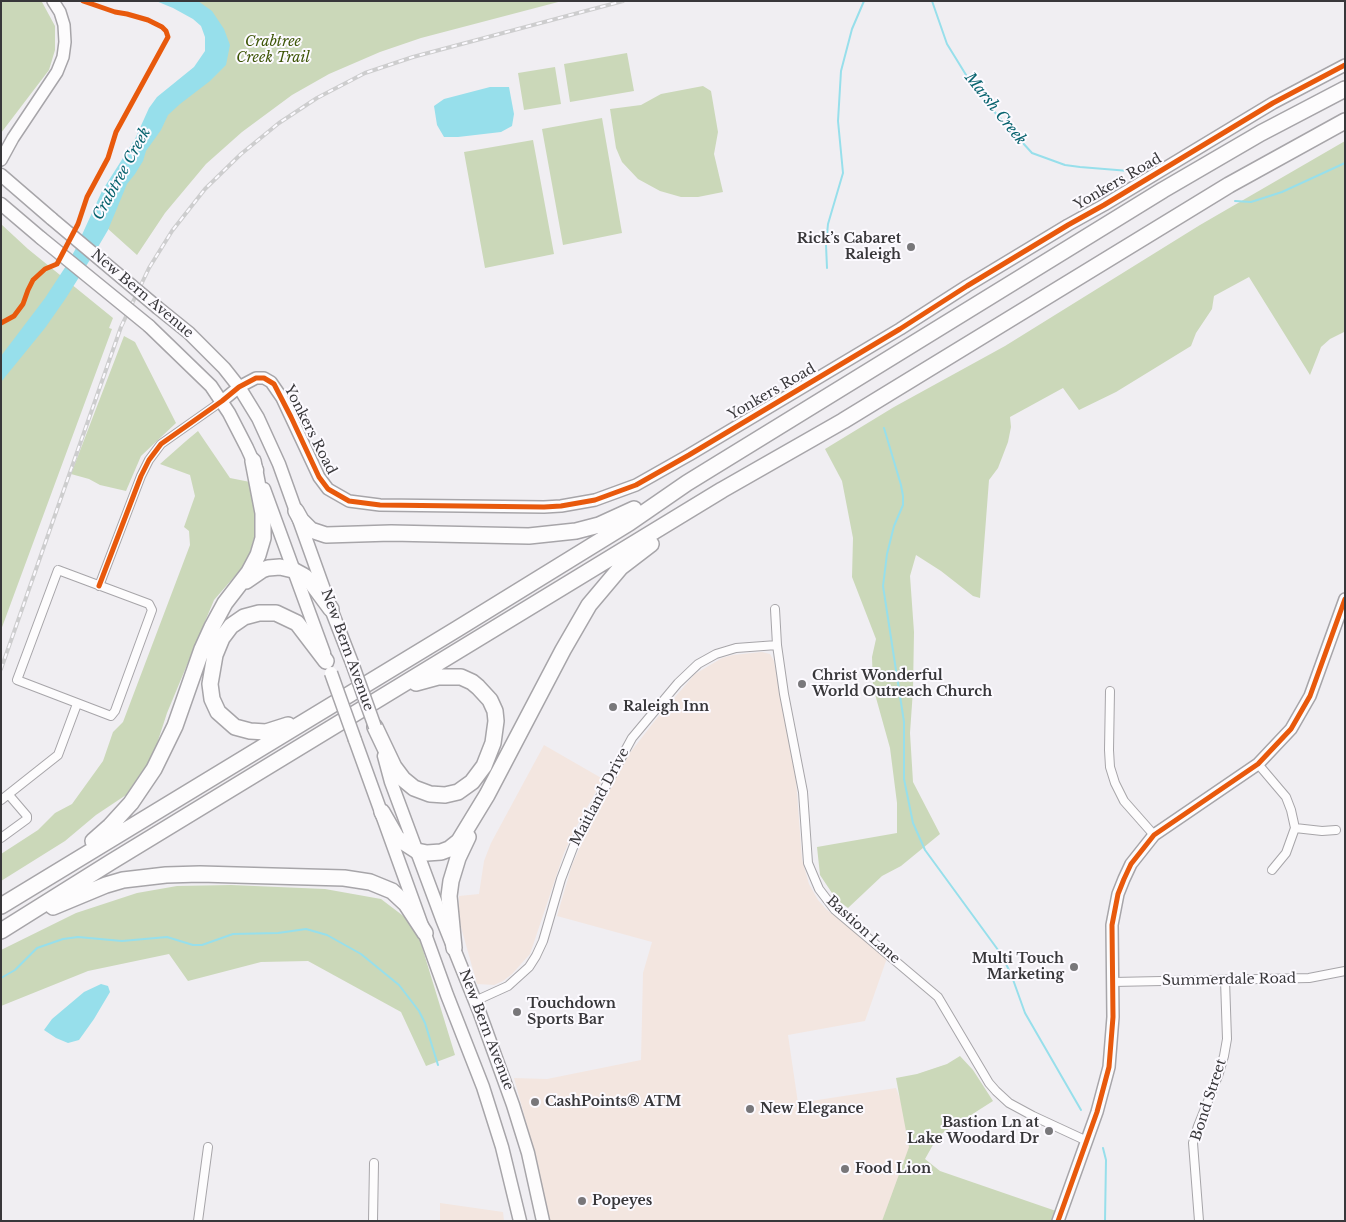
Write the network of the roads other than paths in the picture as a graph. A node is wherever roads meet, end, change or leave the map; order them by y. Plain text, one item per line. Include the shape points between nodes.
1 (53, 1) edge
2 (1345, 65) edge
3 (1345, 89) edge
4 (1345, 121) edge
5 (13, 138) junction
6 (1, 147) edge
7 (1, 160) edge
8 (1, 175) edge
9 (1, 204) edge
10 (239, 387) junction
11 (222, 402) junction
12 (253, 461) junction
13 (687, 483) junction
14 (691, 509) junction
15 (296, 511) junction
16 (293, 570) junction
17 (99, 586) junction
18 (236, 588) junction
19 (1345, 599) edge
20 (331, 609) junction
21 (775, 609) dead end
22 (777, 645) junction
23 (328, 667) junction
24 (1110, 691) dead end
25 (384, 695) junction
26 (77, 704) junction
27 (311, 718) junction
28 (375, 727) junction
29 (1258, 764) junction
30 (9, 795) junction
31 (488, 795) junction
32 (1, 800) edge
33 (382, 812) junction
34 (1295, 828) junction
35 (1336, 830) dead end
36 (1154, 835) junction
37 (1, 838) edge
38 (417, 851) junction
39 (1272, 870) dead end
40 (26, 892) junction
41 (1, 906) edge
42 (3, 931) edge
43 (424, 933) junction
44 (454, 948) junction
45 (1345, 971) edge
46 (1225, 980) junction
47 (1113, 982) junction
48 (475, 1001) junction
49 (1087, 1140) junction
50 (208, 1147) dead end
51 (374, 1163) dead end
52 (198, 1221) edge
53 (373, 1221) edge
54 (520, 1221) edge
55 (543, 1221) edge
56 (1058, 1221) edge
57 (1199, 1221) edge

1 - 5 street via 64,25 63,56 57,72
2 - 10 street, Yonkers Road via 1273,102 668,468 636,485 595,500 544,507 380,505 348,501 328,489 319,477 274,384 260,377
3 - 13 highway via 1163,190
4 - 14 highway via 1229,185 843,421
5 - 6 street
5 - 7 street
8 - 10 main road, New Bern Avenue, bridge via 189,333
9 - 11 main road, New Bern Avenue, bridge via 149,326 211,386
10 - 11 street, Yonkers Road
10 - 15 main road, New Bern Avenue via 269,440
11 - 12 main road, New Bern Avenue
11 - 17 street via 161,444 149,460
12 - 16 main road, New Bern Avenue
12 - 18 highway via 263,513 263,538 254,564
13 - 15 highway via 599,525 529,536 326,535 311,530
13 - 27 highway via 629,523
14 - 25 highway
14 - 31 highway via 670,530 621,567 590,605
15 - 20 main road, New Bern Avenue
16 - 18 highway via 280,567 262,570
16 - 20 highway via 308,579
16 - 23 main road, New Bern Avenue
17 - 26 street via 149,604 152,610 115,711 111,716
17 - 26 street via 58,570 17,680
18 - 40 highway via 209,632 175,726 145,784 98,838
19 - 29 street via 1305,706 1283,739
20 - 28 main road, New Bern Avenue, bridge
21 - 22 street, Bastion Lane
22 - 48 street, Maitland Drive via 720,652 698,664 678,683 632,738 574,845 543,941 529,967 508,986
22 - 49 street, Bastion Lane via 801,775 808,863 819,889 835,910 938,997 989,1083 1009,1103
23 - 27 highway via 297,623 284,616 259,612 231,626 215,655 210,684 212,699 218,712 235,727 266,732
23 - 33 main road, New Bern Avenue, bridge
24 - 36 street via 1110,768 1124,801
25 - 28 highway via 438,677 466,679 484,692 492,705 496,721 493,743 484,766 472,782 458,792 430,794 414,788 403,779
25 - 42 highway
26 - 30 street via 58,755
27 - 40 highway
28 - 38 main road, New Bern Avenue
29 - 34 street via 1286,797
29 - 36 street
30 - 32 street
30 - 37 street via 27,820
31 - 38 highway via 464,836 453,846 435,853
31 - 44 highway via 458,858 451,881 449,910
33 - 38 highway via 397,838
33 - 43 main road, New Bern Avenue
34 - 35 street
34 - 39 street via 1286,852
36 - 47 street via 1131,864 1118,894 1112,925
38 - 44 main road, New Bern Avenue
40 - 41 highway
42 - 43 highway via 106,885 166,874 200,874 344,878 370,882 399,896
43 - 54 main road, New Bern Avenue via 483,1087
44 - 48 main road, New Bern Avenue
45 - 46 street, Summerdale Road via 1309,978
46 - 47 street, Summerdale Road
46 - 57 street, Bond Street via 1227,1039 1218,1076 1193,1143
47 - 49 street via 1109,1067
48 - 55 main road, New Bern Avenue via 521,1129
49 - 56 street
50 - 52 street
51 - 53 street

